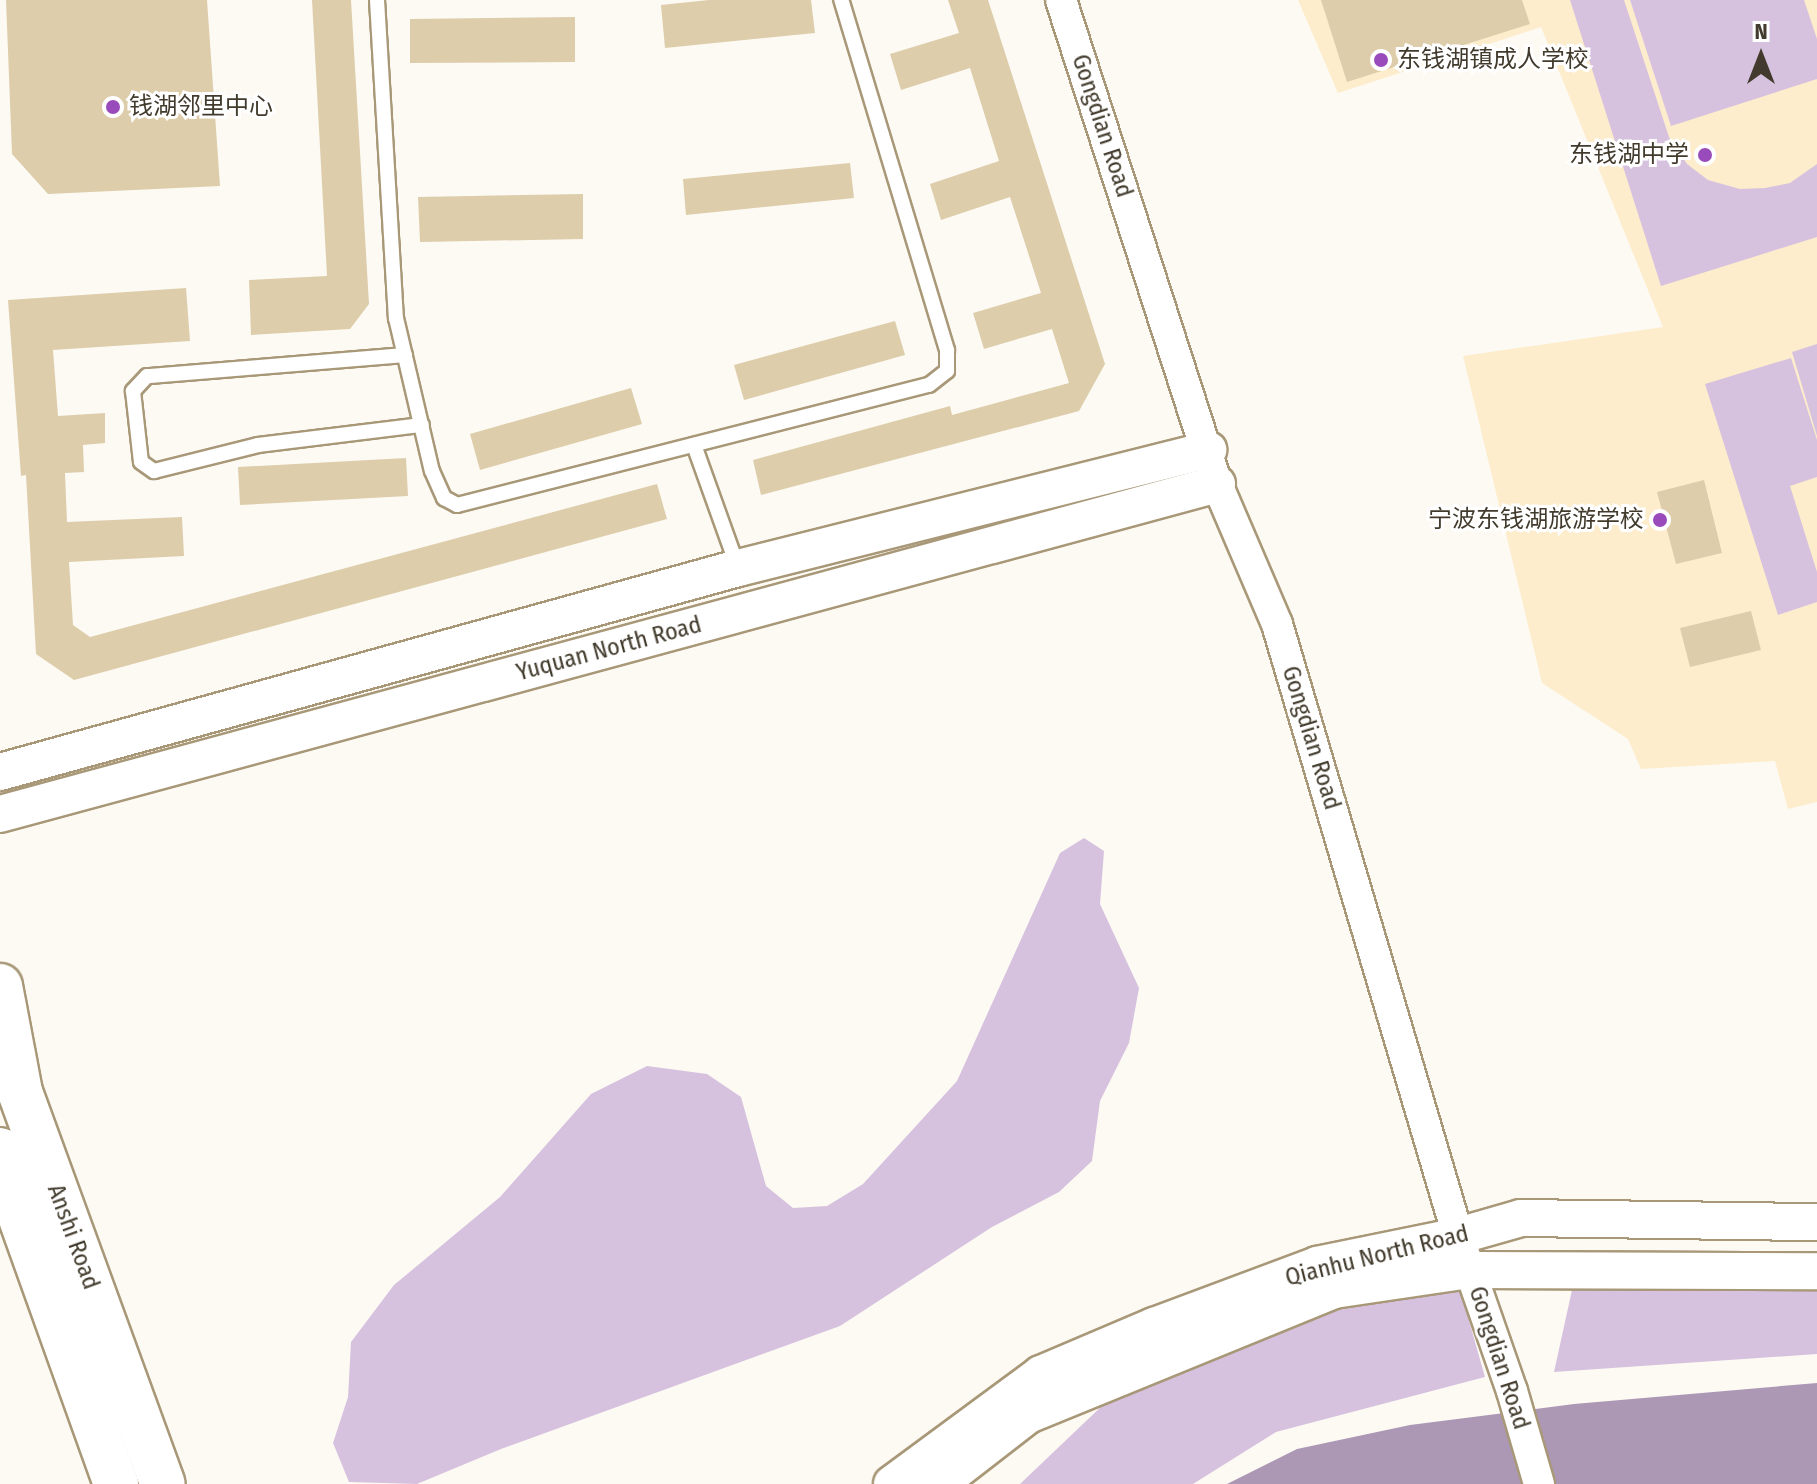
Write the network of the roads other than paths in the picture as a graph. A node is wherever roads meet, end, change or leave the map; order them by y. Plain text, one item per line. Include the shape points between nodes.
1 (377, 0) edge
2 (841, 0) edge
3 (1061, 0) edge
4 (405, 355) junction
5 (422, 425) junction
6 (694, 445) junction
7 (1212, 467) junction
8 (738, 568) junction
9 (0, 772) edge
10 (0, 814) edge
11 (0, 986) edge
12 (0, 1150) edge
13 (1817, 1222) edge
14 (1458, 1236) junction
15 (1470, 1270) junction
16 (1817, 1271) edge
17 (116, 1484) edge
18 (163, 1484) edge
19 (892, 1484) edge
20 (939, 1484) edge
21 (1539, 1484) edge

1 - 4 lane via 396,318
2 - 6 lane via 947,350 947,371 929,385
3 - 7 street, Gongdian Road
4 - 5 lane
4 - 5 lane via 147,376 133,391 141,462 154,471 258,445
5 - 6 lane via 432,471 444,498 457,505
6 - 8 lane
7 - 8 street, Yuquan North Road
7 - 10 street, Yuquan North Road
7 - 14 street, Gongdian Road via 1277,624
8 - 9 street, Yuquan North Road
11 - 18 main road, Anshi Road via 20,1092
12 - 17 main road, Anshi Road
13 - 14 street, Qianhu North Road via 1521,1218
14 - 15 street, Gongdian Road
14 - 19 street, Qianhu North Road via 1317,1265 1041,1374
15 - 16 street, Qianhu North Road
15 - 20 street, Qianhu North Road via 1334,1290 1028,1415
15 - 21 street, Gongdian Road

